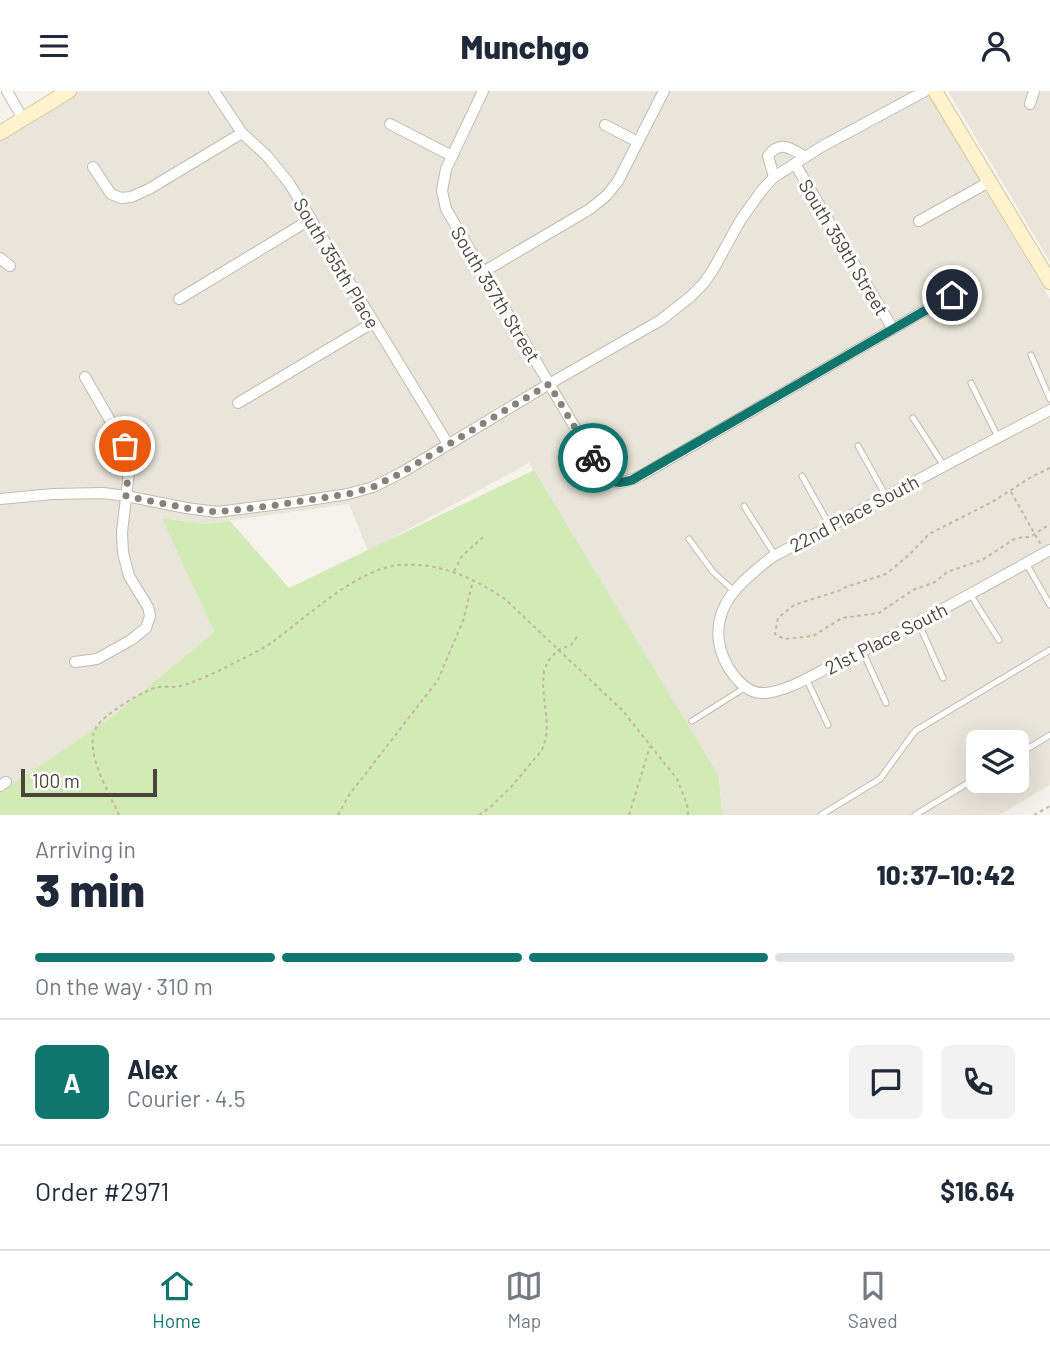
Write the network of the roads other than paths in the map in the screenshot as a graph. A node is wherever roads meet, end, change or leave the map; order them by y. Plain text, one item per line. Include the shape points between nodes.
1 (7, 91) edge
2 (69, 91) edge
3 (214, 91) edge
4 (483, 91) edge
5 (664, 91) edge
6 (925, 91) edge
7 (935, 91) edge
8 (1034, 91) edge
9 (1030, 104) dead end
10 (23, 119) junction
11 (390, 124) dead end
12 (605, 125) dead end
13 (0, 133) edge
14 (242, 133) junction
15 (638, 142) junction
16 (452, 156) junction
17 (805, 157) junction
18 (794, 164) junction
19 (93, 167) dead end
20 (774, 177) junction
21 (989, 182) junction
22 (311, 219) junction
23 (919, 221) dead end
24 (0, 258) edge
25 (10, 266) dead end
26 (483, 272) junction
27 (1050, 282) edge
28 (972, 283) dead end
29 (179, 299) dead end
30 (374, 322) junction
31 (893, 329) junction
32 (1031, 355) dead end
33 (85, 377) dead end
34 (971, 383) dead end
35 (549, 384) junction
36 (1050, 399) edge
37 (238, 404) dead end
38 (1050, 410) edge
39 (912, 418) dead end
40 (998, 437) junction
41 (448, 444) junction
42 (858, 446) dead end
43 (944, 466) junction
44 (802, 476) dead end
45 (126, 496) junction
46 (886, 496) junction
47 (0, 499) edge
48 (744, 506) dead end
49 (830, 526) junction
50 (689, 539) dead end
51 (1047, 551) edge
52 (775, 555) junction
53 (1026, 563) junction
54 (734, 591) junction
55 (970, 594) junction
56 (1050, 605) edge
57 (918, 622) junction
58 (999, 640) dead end
59 (1050, 650) edge
60 (863, 652) junction
61 (75, 662) dead end
62 (806, 678) junction
63 (943, 678) dead end
64 (746, 687) junction
65 (886, 703) dead end
66 (692, 721) dead end
67 (828, 725) dead end
68 (1050, 735) edge
69 (1029, 748) edge
70 (966, 784) edge
71 (830, 812) edge
72 (821, 815) edge
73 (915, 815) edge

1 - 10 street
2 - 10 street
3 - 14 street, South 355th Place
4 - 16 street
5 - 15 street
6 - 17 street
7 - 21 street
8 - 9 street
10 - 13 street
11 - 16 street
12 - 15 street
14 - 19 street via 131,197 111,194
14 - 22 street, South 355th Place via 278,169
15 - 26 street via 618,181 600,202
16 - 26 street, South 357th Street via 443,180 446,209
17 - 18 street
17 - 20 street via 786,146 775,148 768,156
18 - 20 street
18 - 31 street, South 359th Street
20 - 35 street via 690,297 641,333
21 - 23 street
21 - 27 street
22 - 29 street
22 - 30 street, South 355th Place
24 - 25 street
26 - 35 street, South 357th Street
28 - 31 street
30 - 37 street
30 - 41 street, South 355th Place
31 - 35 street, South 357th Street via 627,482 615,482 600,470
32 - 36 lane
33 - 45 street via 127,450
34 - 40 lane
35 - 41 street
38 - 40 street, 22nd Place South
39 - 43 lane
40 - 43 street, 22nd Place South
41 - 45 street via 373,487 348,494 203,511
42 - 46 lane
43 - 46 street, 22nd Place South
44 - 49 lane
45 - 47 street via 79,492
45 - 61 street via 124,559 148,607 150,621 144,631 118,648 97,659
46 - 49 street, 22nd Place South
48 - 52 lane
49 - 52 street, 22nd Place South
50 - 54 lane
51 - 53 street, 21st Place South
52 - 54 street, 22nd Place South
53 - 55 street, 21st Place South
53 - 56 lane
54 - 64 street, 22nd Place South via 719,615 720,647 726,663
55 - 57 street, 21st Place South
55 - 58 lane
57 - 60 street, 21st Place South
57 - 63 lane
59 - 71 lane via 915,731 880,779
60 - 62 street, 21st Place South
60 - 65 lane
62 - 64 street, 21st Place South via 766,693
62 - 67 lane
64 - 66 lane
68 - 69 lane
70 - 73 lane
71 - 72 lane

